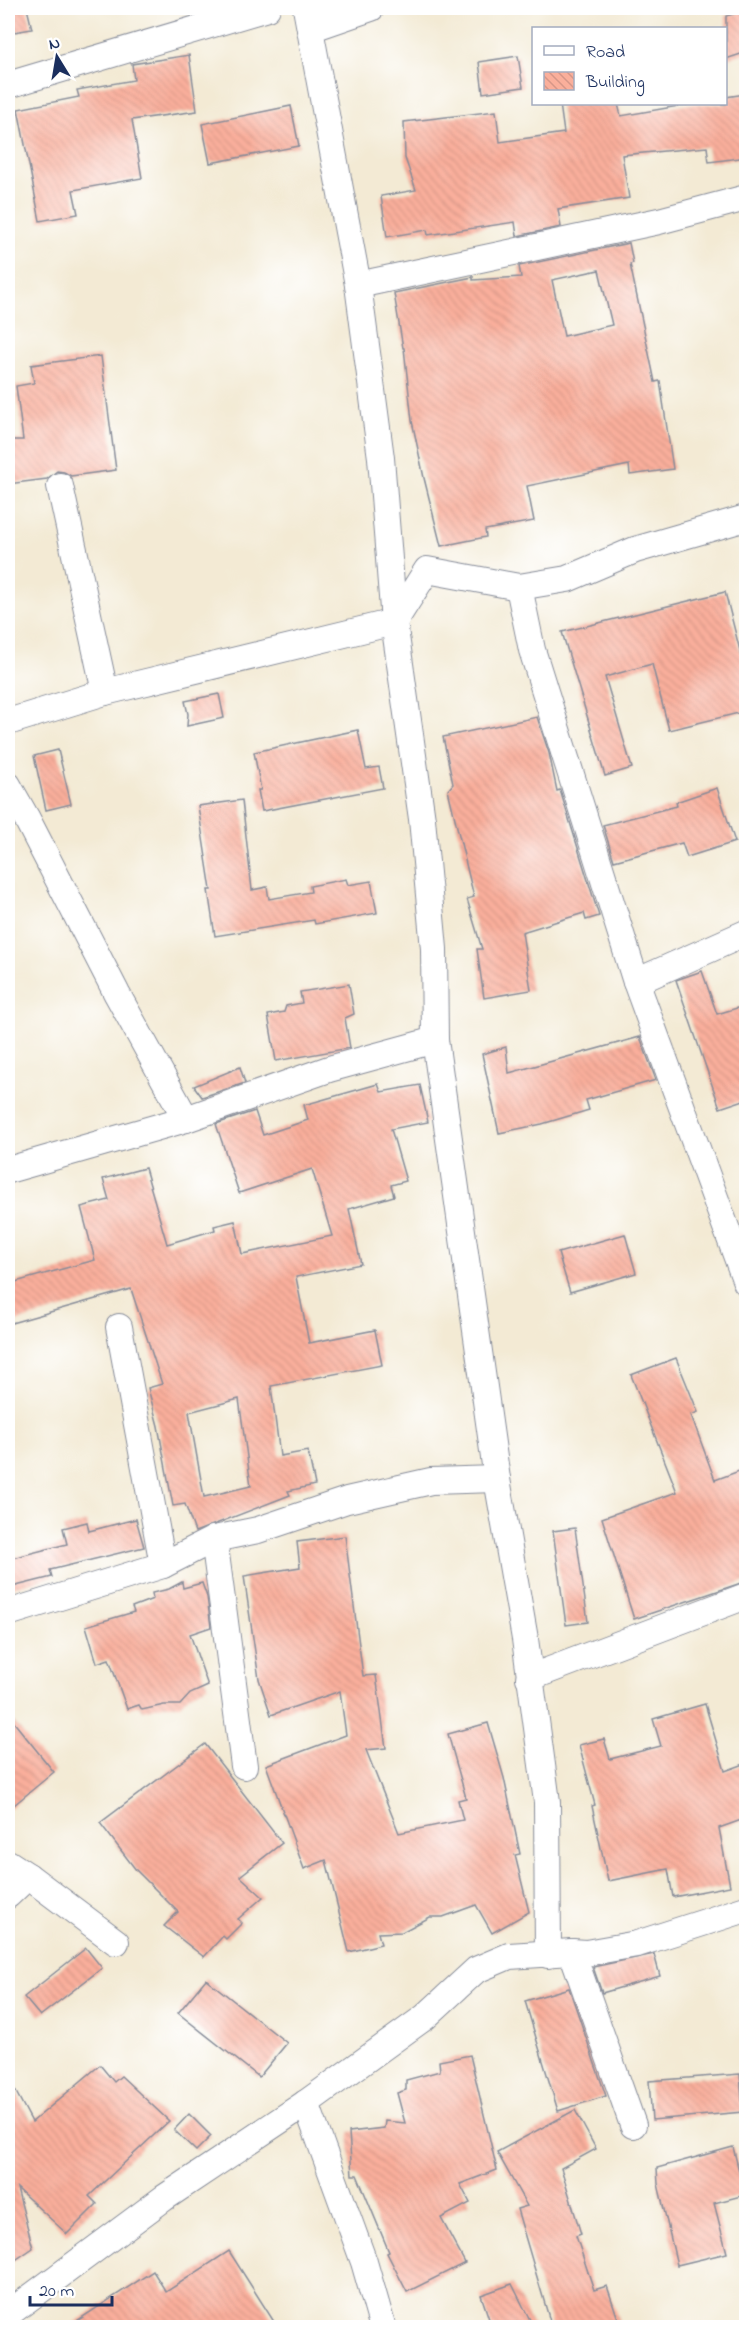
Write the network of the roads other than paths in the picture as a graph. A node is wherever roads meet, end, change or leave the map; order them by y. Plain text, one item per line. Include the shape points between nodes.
1 (267, 8) edge
2 (371, 8) edge
3 (308, 18) edge
4 (8, 85) edge
5 (747, 198) edge
6 (358, 285) junction
7 (60, 486) dead end
8 (747, 518) edge
9 (519, 587) junction
10 (394, 622) junction
11 (105, 692) junction
12 (8, 722) edge
13 (8, 785) edge
14 (747, 933) edge
15 (636, 982) junction
16 (435, 1040) junction
17 (186, 1119) junction
18 (8, 1170) edge
19 (747, 1282) edge
20 (119, 1327) dead end
21 (497, 1479) junction
22 (214, 1539) junction
23 (163, 1565) junction
24 (747, 1596) edge
25 (8, 1614) edge
26 (529, 1678) junction
27 (243, 1766) dead end
28 (18, 1870) edge
29 (8, 1895) edge
30 (747, 1909) edge
31 (116, 1942) dead end
32 (560, 1953) junction
33 (306, 2103) junction
34 (633, 2125) dead end
35 (8, 2314) edge
36 (383, 2328) edge

1 - 4 street
2 - 3 street
3 - 6 street
5 - 6 street via 659,221
6 - 10 street via 381,458
7 - 11 street
8 - 9 street via 635,550 567,579
9 - 10 street via 427,570
9 - 15 street via 532,650
10 - 11 street
10 - 16 street via 423,831 434,949
11 - 12 street
13 - 17 street
14 - 15 street
15 - 19 street
16 - 17 street via 329,1069
16 - 21 street
17 - 18 street
20 - 23 street
21 - 22 street via 431,1481 347,1500 258,1530
21 - 26 street
22 - 23 street
22 - 27 street
23 - 25 street
24 - 26 street
26 - 32 street via 547,1802
28 - 29 street
28 - 31 street
30 - 32 street via 637,1944 586,1953
32 - 33 street via 509,1956 476,1970 425,2017
32 - 34 street
33 - 35 street via 164,2198
33 - 36 street via 364,2262

